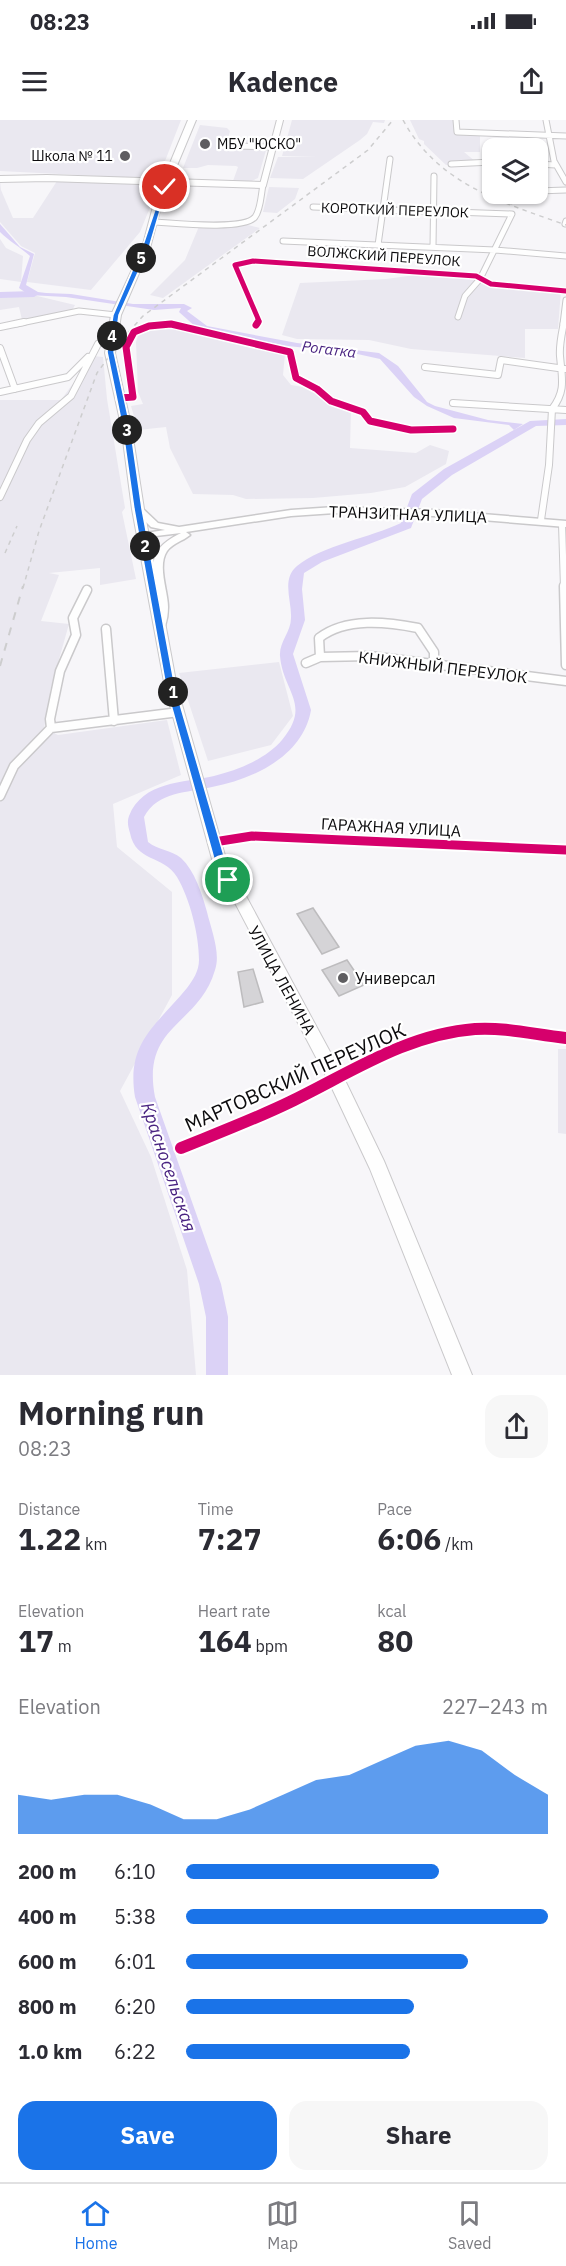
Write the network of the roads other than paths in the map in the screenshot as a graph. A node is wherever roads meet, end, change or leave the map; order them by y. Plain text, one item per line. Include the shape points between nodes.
1 (192, 120) edge
2 (280, 120) edge
3 (456, 120) edge
4 (546, 120) edge
5 (548, 136) junction
6 (566, 136) edge
7 (234, 146) dead end
8 (273, 147) junction
9 (390, 159) dead end
10 (482, 162) edge
11 (451, 164) dead end
12 (548, 165) edge
13 (556, 165) junction
14 (434, 176) dead end
15 (0, 179) edge
16 (167, 182) junction
17 (566, 182) edge
18 (263, 185) junction
19 (566, 190) edge
20 (548, 191) edge
21 (313, 207) dead end
22 (383, 208) junction
23 (435, 210) junction
24 (154, 222) junction
25 (282, 241) dead end
26 (378, 245) junction
27 (433, 247) junction
28 (495, 250) junction
29 (566, 256) edge
30 (480, 279) junction
31 (566, 291) edge
32 (566, 300) edge
33 (117, 313) junction
34 (458, 317) dead end
35 (256, 325) dead end
36 (0, 327) edge
37 (564, 329) edge
38 (111, 339) junction
39 (98, 344) junction
40 (0, 348) edge
41 (425, 367) dead end
42 (564, 369) edge
43 (15, 389) junction
44 (0, 392) edge
45 (133, 397) joint
46 (120, 398) junction
47 (453, 403) dead end
48 (552, 409) junction
49 (566, 410) edge
50 (453, 429) dead end
51 (0, 497) edge
52 (138, 509) junction
53 (541, 520) junction
54 (564, 524) edge
55 (199, 528) junction
56 (143, 536) junction
57 (87, 590) dead end
58 (160, 628) junction
59 (106, 629) dead end
60 (320, 657) junction
61 (306, 663) dead end
62 (434, 663) junction
63 (566, 665) edge
64 (566, 681) edge
65 (178, 712) junction
66 (114, 721) junction
67 (51, 728) junction
68 (0, 796) edge
69 (214, 842) junction
70 (566, 850) edge
71 (566, 1038) edge
72 (336, 1079) junction
73 (181, 1148) dead end
74 (462, 1375) edge

1 - 16 main road, УЛИЦА ЛЕНИНА
2 - 8 street
3 - 5 street via 457,132
4 - 5 street
5 - 6 street
5 - 13 street
7 - 8 street
8 - 18 street
9 - 22 street
10 - 11 street
12 - 13 street
13 - 17 street
14 - 23 street
15 - 16 street
16 - 18 street
16 - 24 main road, УЛИЦА ЛЕНИНА
18 - 24 street via 256,216 250,221
19 - 20 street
21 - 22 street, КОРОТКИЙ ПЕРЕУЛОК
22 - 23 street, КОРОТКИЙ ПЕРЕУЛОК
22 - 26 street
23 - 27 street
23 - 28 street, КОРОТКИЙ ПЕРЕУЛОК via 512,214
24 - 33 main road, УЛИЦА ЛЕНИНА
25 - 26 street
26 - 27 street
27 - 28 street
28 - 29 street
28 - 30 street
30 - 31 street, ВОЛЖСКИЙ ПЕРЕУЛОК via 491,284
30 - 34 street via 465,296
30 - 35 street, ВОЛЖСКИЙ ПЕРЕУЛОК via 393,269 253,261 235,265 259,321
32 - 37 street
33 - 36 street via 80,311
33 - 38 main road, УЛИЦА ЛЕНИНА
37 - 42 street via 560,355
38 - 39 street
38 - 46 main road, УЛИЦА ЛЕНИНА via 112,366
39 - 43 street via 68,377
39 - 51 street via 71,396 39,423 27,440
40 - 43 street
41 - 42 street via 498,375 501,360
42 - 48 street via 562,400
43 - 44 street
45 - 46 street
45 - 50 street via 126,347 134,332 171,324 290,352 296,378 331,401 363,412 370,421 399,428
46 - 52 main road, УЛИЦА ЛЕНИНА
47 - 48 street
48 - 49 street
48 - 53 street
52 - 55 main road via 155,525
52 - 56 main road, УЛИЦА ЛЕНИНА
53 - 54 main road, ТРАНЗИТНАЯ УЛИЦА
53 - 55 main road, ТРАНЗИТНАЯ УЛИЦА via 385,510 291,513
54 - 63 street
55 - 56 main road, ТРАНЗИТНАЯ УЛИЦА
55 - 58 main road via 170,542 156,563 163,608
56 - 58 main road, УЛИЦА ЛЕНИНА
57 - 67 street via 74,618 76,635 60,671
58 - 65 main road, УЛИЦА ЛЕНИНА
59 - 66 street
60 - 61 street
60 - 62 street, КНИЖНЫЙ ПЕРЕУЛОК via 370,656
60 - 62 street via 319,638 325,632 392,622 417,628 434,652
62 - 64 street, КНИЖНЫЙ ПЕРЕУЛОК
65 - 66 street
65 - 69 main road, УЛИЦА ЛЕНИНА
66 - 67 street
67 - 68 street via 14,766
69 - 70 street, ГАРАЖНАЯ УЛИЦА via 252,836
69 - 72 main road, УЛИЦА ЛЕНИНА via 228,880
71 - 72 street, МАРТОВСКИЙ ПЕРЕУЛОК via 476,1029 435,1036 376,1055
72 - 73 street, МАРТОВСКИЙ ПЕРЕУЛОК
72 - 74 main road, УЛИЦА ЛЕНИНА via 378,1167

